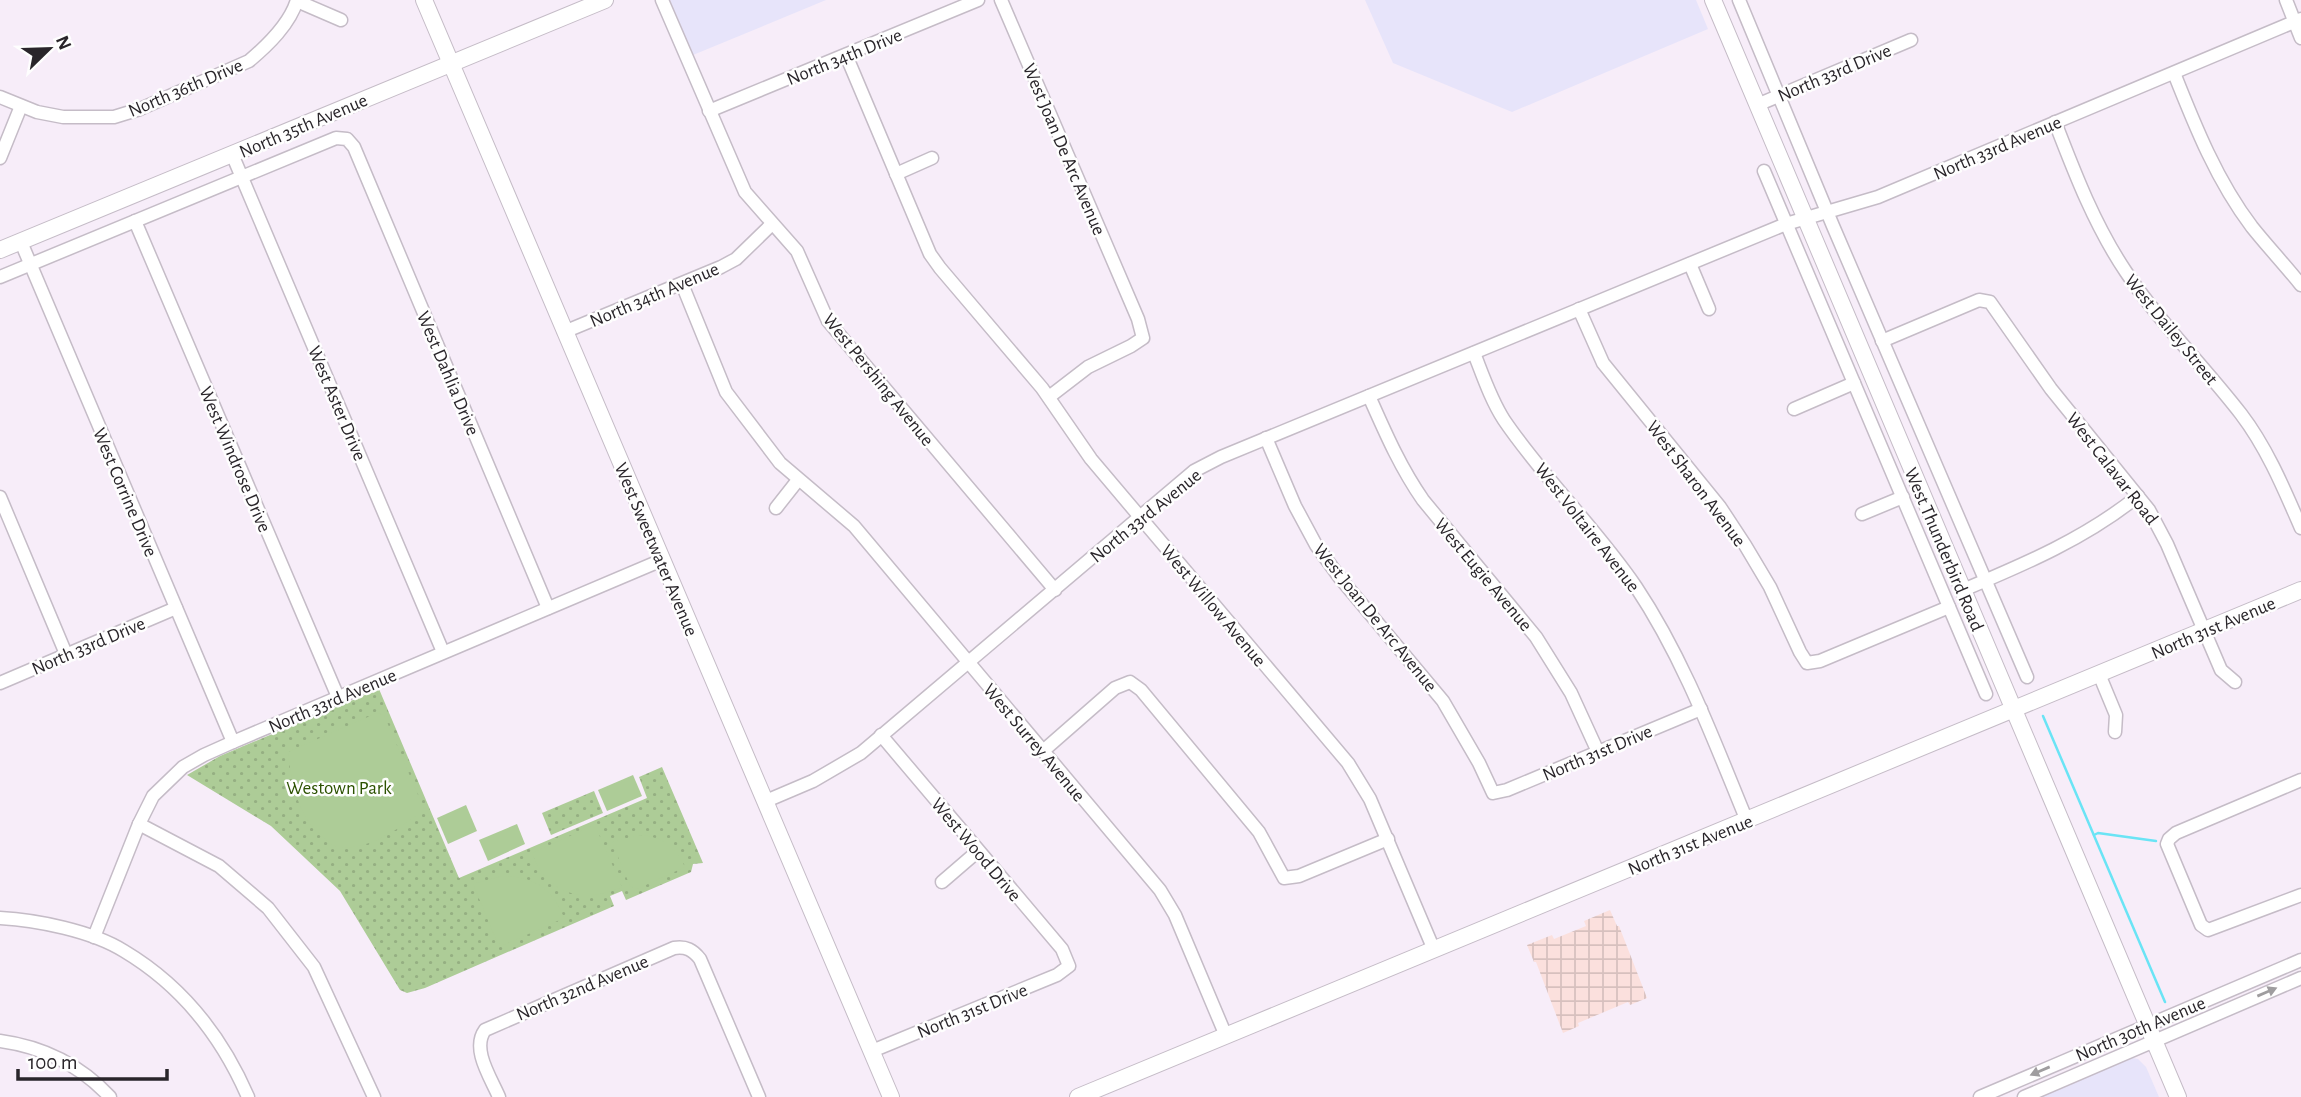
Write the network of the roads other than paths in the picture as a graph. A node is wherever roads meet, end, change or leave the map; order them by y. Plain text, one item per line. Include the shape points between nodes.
1 (424, 0) edge
2 (606, 0) edge
3 (662, 0) edge
4 (978, 0) edge
5 (1001, 0) edge
6 (1713, 0) edge
7 (1739, 0) edge
8 (2286, 0) edge
9 (297, 1) edge
10 (341, 20) dead end
11 (2298, 21) edge
12 (2301, 38) edge
13 (1911, 40) dead end
14 (846, 55) junction
15 (451, 64) junction
16 (2174, 74) junction
17 (1780, 96) junction
18 (0, 97) edge
19 (1756, 105) junction
20 (21, 106) junction
21 (709, 111) junction
22 (2055, 122) junction
23 (347, 139) joint
24 (232, 154) junction
25 (0, 158) edge
26 (932, 159) dead end
27 (1764, 171) dead end
28 (896, 174) junction
29 (242, 177) junction
30 (1828, 213) junction
31 (1805, 219) junction
32 (135, 221) junction
33 (772, 224) junction
34 (1786, 224) junction
35 (21, 242) junction
36 (0, 250) edge
37 (1690, 264) junction
38 (30, 265) junction
39 (0, 277) edge
40 (682, 284) junction
41 (2301, 285) edge
42 (1579, 309) junction
43 (1709, 309) dead end
44 (564, 332) junction
45 (1882, 341) junction
46 (1474, 353) junction
47 (1854, 383) junction
48 (1369, 396) junction
49 (1049, 397) junction
50 (1794, 409) dead end
51 (1266, 438) junction
52 (798, 480) junction
53 (2138, 496) junction
54 (0, 497) edge
55 (1903, 497) junction
56 (776, 508) dead end
57 (1862, 514) dead end
58 (1140, 517) junction
59 (2301, 528) edge
60 (662, 560) junction
61 (1984, 581) junction
62 (1055, 590) junction
63 (1963, 590) junction
64 (2301, 590) edge
65 (1949, 607) junction
66 (176, 608) junction
67 (548, 608) junction
68 (2204, 631) junction
69 (443, 652) junction
70 (66, 654) junction
71 (968, 662) junction
72 (2099, 674) junction
73 (2027, 677) dead end
74 (2235, 682) dead end
75 (0, 683) edge
76 (1986, 694) dead end
77 (338, 697) junction
78 (1701, 709) junction
79 (2014, 711) junction
80 (2115, 732) dead end
81 (881, 735) junction
82 (233, 742) junction
83 (1043, 751) junction
84 (1598, 752) junction
85 (2301, 780) edge
86 (1493, 793) joint
87 (766, 801) junction
88 (1747, 821) junction
89 (139, 824) junction
90 (1388, 839) junction
91 (978, 850) junction
92 (942, 882) dead end
93 (2301, 895) edge
94 (0, 918) edge
95 (94, 937) junction
96 (1434, 950) junction
97 (2301, 960) edge
98 (1069, 965) joint
99 (2301, 978) edge
100 (2151, 1033) junction
101 (1226, 1036) junction
102 (0, 1041) edge
103 (872, 1051) junction
104 (110, 1097) edge
105 (248, 1097) edge
106 (373, 1097) edge
107 (499, 1097) edge
108 (759, 1097) edge
109 (891, 1097) edge
110 (1078, 1097) edge
111 (1980, 1097) edge
112 (2024, 1097) edge
113 (2178, 1097) edge

1 - 15 street, West Sweetwater Avenue
2 - 15 street, North 35th Avenue
3 - 21 street, West Pershing Avenue
4 - 14 street, North 34th Drive
5 - 49 street, West Joan De Arc Avenue via 1143,338 1088,367
6 - 19 street, West Thunderbird Road
7 - 17 street, West Thunderbird Road
8 - 11 street
9 - 10 street, North 36th Drive
9 - 20 street, North 36th Drive via 289,18 249,61 141,109 114,117 80,118
11 - 12 street
11 - 16 street, North 33rd Avenue
13 - 17 street, North 33rd Drive
14 - 21 street, North 34th Drive
14 - 28 street, West Willow Avenue
15 - 24 street, North 35th Avenue
15 - 44 street, West Sweetwater Avenue
16 - 22 street, North 33rd Avenue
16 - 41 street via 2212,164 2252,226
17 - 19 street, North 33rd Drive
17 - 30 street, West Thunderbird Road
18 - 20 street, North 36th Drive
19 - 31 street, West Thunderbird Road
20 - 25 street
21 - 33 street, West Pershing Avenue via 745,192
22 - 30 street, North 33rd Avenue via 1878,197
22 - 59 street, West Dailey Street via 2090,208 2115,254 2146,301 2242,416 2274,469
23 - 29 street, North 35th Avenue via 337,138
23 - 67 street, West Dahlia Drive
24 - 29 street, West Aster Drive
24 - 35 street, North 35th Avenue
26 - 28 street
27 - 34 street, West Thunderbird Road
28 - 49 street, West Willow Avenue via 930,254
29 - 32 street, North 35th Avenue
29 - 69 street, West Aster Drive
30 - 31 street, North 33rd Avenue
30 - 45 street, West Thunderbird Road
31 - 34 street, North 33rd Avenue
31 - 63 street, West Thunderbird Road
32 - 38 street, North 35th Avenue
32 - 77 street, West Windrose Drive
33 - 40 street, North 34th Avenue via 736,259
33 - 62 street, West Pershing Avenue via 797,251 838,334
34 - 37 street, North 33rd Avenue
34 - 47 street, West Thunderbird Road
35 - 36 street, North 35th Avenue
35 - 38 street, West Corrine Drive
37 - 42 street, North 33rd Avenue
37 - 43 street
38 - 39 street, North 35th Avenue
38 - 66 street, West Corrine Drive
40 - 44 street, North 34th Avenue
40 - 52 street, West Surrey Avenue via 726,392 764,444
42 - 46 street, North 33rd Avenue
42 - 65 street, West Sharon Avenue via 1603,363 1720,507 1745,545 1807,663
44 - 60 street, West Sweetwater Avenue
45 - 53 street, West Calavar Road via 1979,300 1990,302 2051,389
45 - 61 street, West Thunderbird Road
46 - 48 street, North 33rd Avenue
46 - 78 street, West Voltaire Avenue via 1504,419 1601,538 1662,627
47 - 50 street
47 - 55 street, West Thunderbird Road
48 - 51 street, North 33rd Avenue
48 - 84 street, West Eugie Avenue via 1407,477 1536,637 1571,693
49 - 58 street, West Willow Avenue via 1085,451
51 - 58 street, North 33rd Avenue via 1194,471
51 - 86 street, West Joan De Arc Avenue via 1316,545 1443,701
52 - 56 street
52 - 71 street, West Surrey Avenue via 854,526
53 - 61 street via 2051,552
53 - 68 street, West Calavar Road via 2167,544
54 - 70 street
55 - 57 street
55 - 65 street, West Thunderbird Road
58 - 62 street, North 33rd Avenue
58 - 90 street, West Willow Avenue via 1348,763
60 - 67 street, North 33rd Avenue
60 - 87 street, West Sweetwater Avenue
61 - 63 street
61 - 73 street, West Thunderbird Road
62 - 71 street, North 33rd Avenue
63 - 79 street, West Thunderbird Road
64 - 68 street, North 31st Avenue
65 - 76 street, West Thunderbird Road
66 - 70 street, North 33rd Drive
66 - 82 street, West Corrine Drive
67 - 69 street, North 33rd Avenue
68 - 72 street, North 31st Avenue
68 - 74 street, West Calavar Road via 2221,670
69 - 77 street, North 33rd Avenue
70 - 75 street, North 33rd Drive
71 - 81 street, North 33rd Avenue
71 - 83 street, West Surrey Avenue
72 - 79 street, North 31st Avenue
72 - 80 street via 2116,715
77 - 82 street, North 33rd Avenue
78 - 84 street, North 31st Drive
78 - 88 street, West Voltaire Avenue
79 - 88 street, North 31st Avenue
79 - 100 street, West Thunderbird Road
81 - 87 street, North 33rd Avenue via 845,763
81 - 91 street, West Wood Drive
82 - 89 street, North 33rd Avenue via 178,770 153,796
83 - 90 street via 1115,688 1130,682 1259,832 1284,878
83 - 101 street, West Surrey Avenue via 1169,902
84 - 86 street, North 31st Drive
85 - 93 street via 2176,833 2167,844 2201,925 2208,930
87 - 103 street, West Sweetwater Avenue
88 - 96 street, North 31st Avenue
89 - 95 street, North 33rd Avenue
89 - 106 street via 219,866 268,908 314,967
90 - 96 street, West Willow Avenue
91 - 92 street
91 - 98 street, West Wood Drive via 1062,949
94 - 95 street via 34,920
95 - 105 street via 123,950 181,996 228,1054
96 - 101 street, North 31st Avenue
97 - 100 street, North 30th Avenue
98 - 103 street, North 31st Drive via 1057,975
100 -> 99 street, North 30th Avenue
100 -> 111 street, North 30th Avenue
100 - 112 street, North 30th Avenue
100 - 113 street, West Thunderbird Road
101 - 110 street, North 31st Avenue
102 - 104 street via 66,1061
103 - 109 street, West Sweetwater Avenue
107 - 108 street, North 32nd Avenue via 480,1052 480,1036 491,1026 674,948 687,948 700,959

